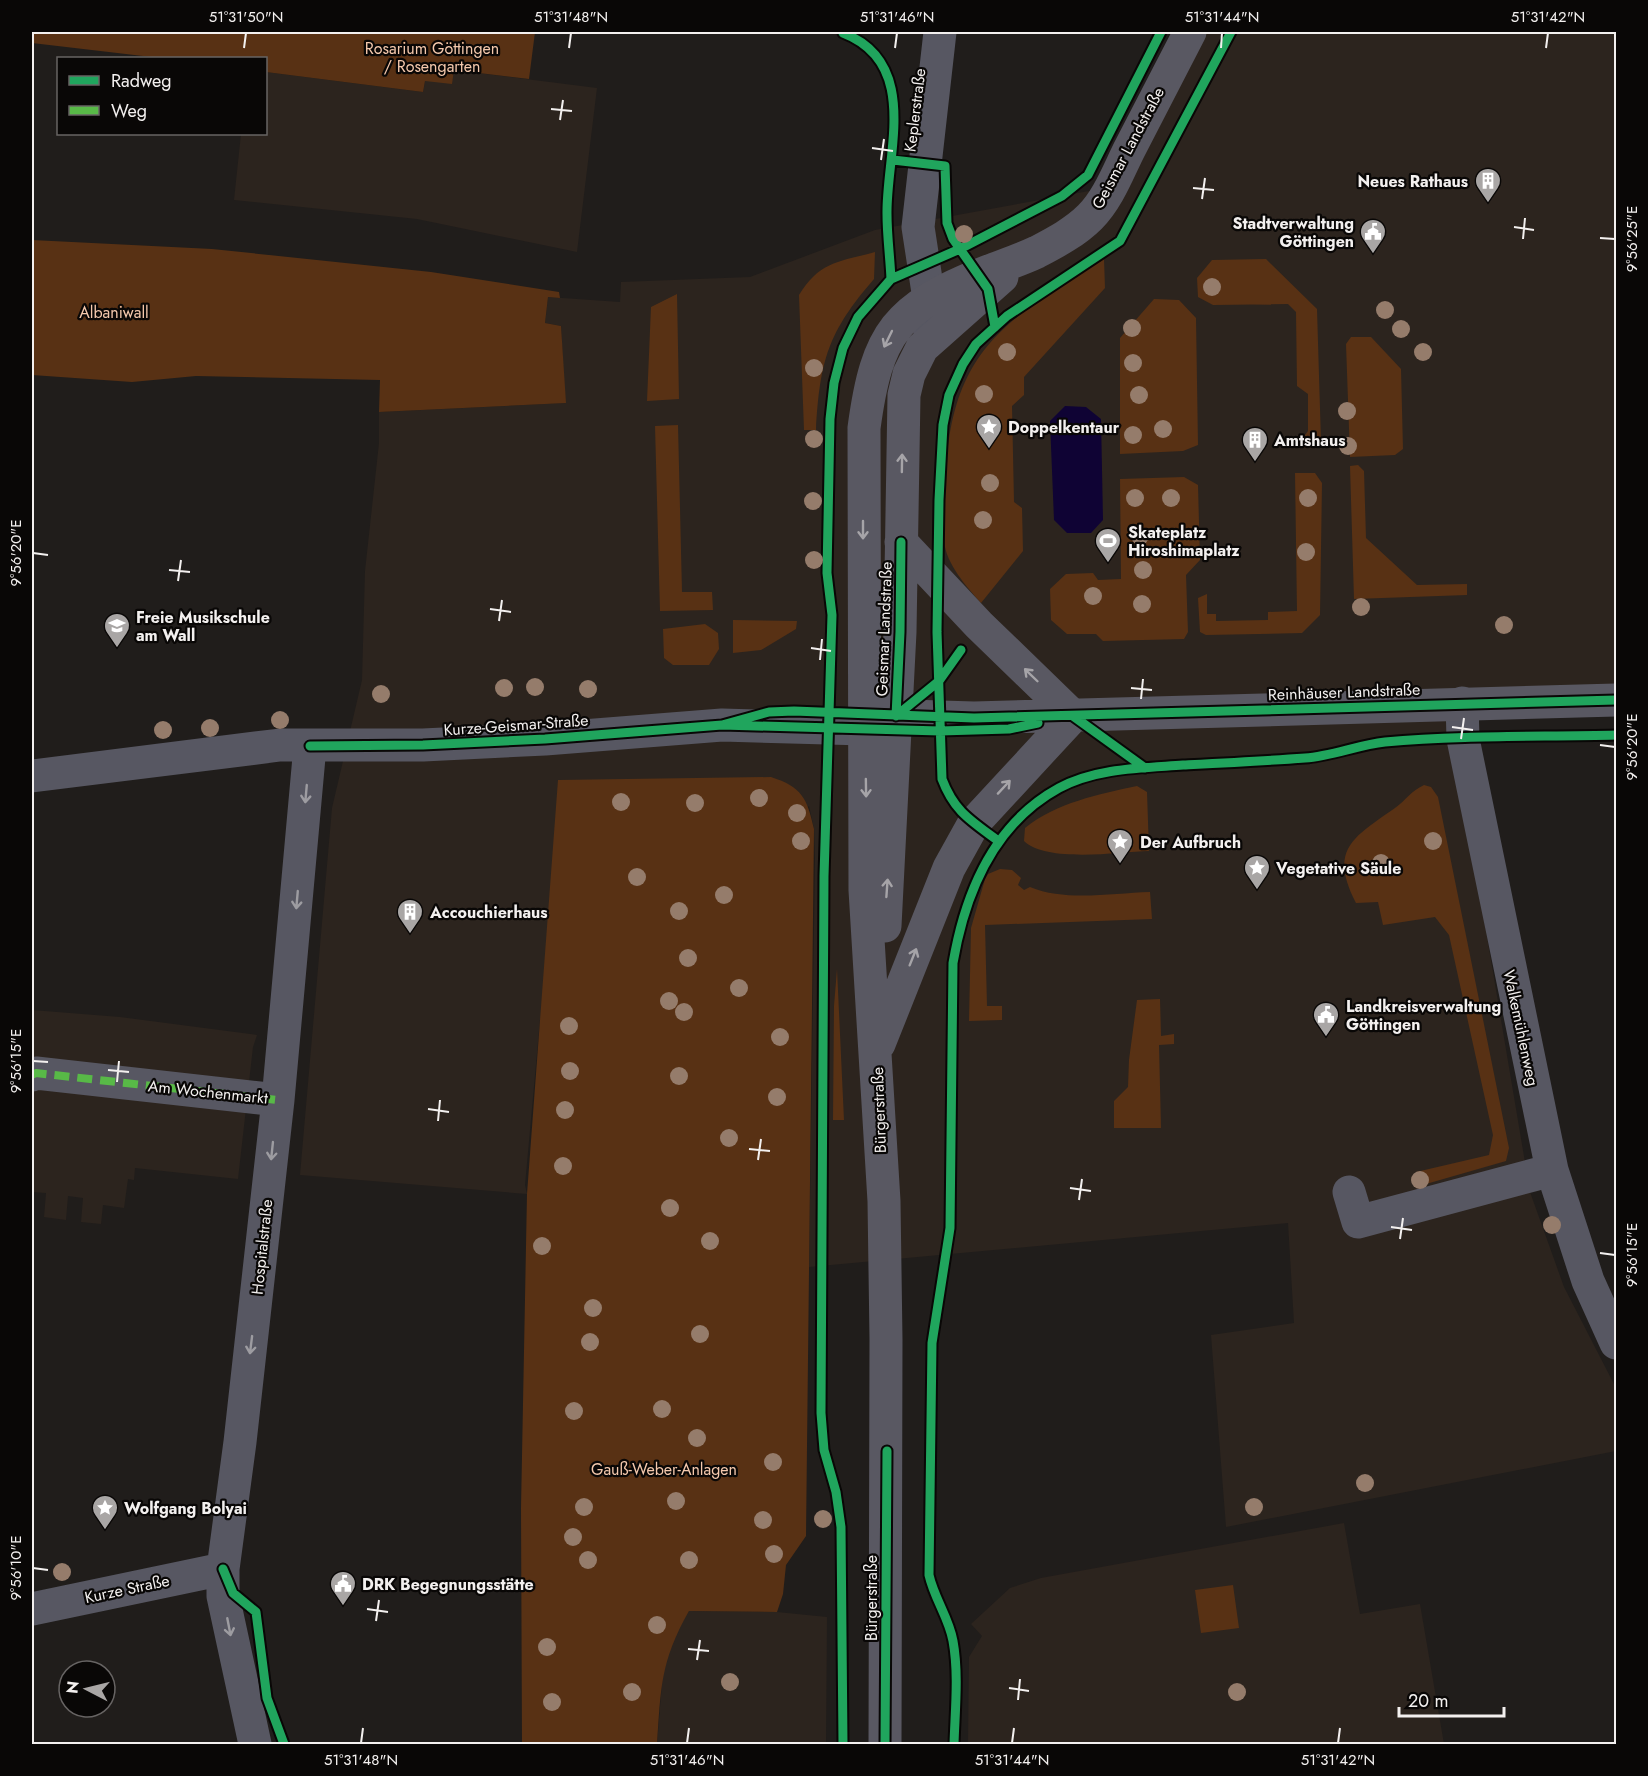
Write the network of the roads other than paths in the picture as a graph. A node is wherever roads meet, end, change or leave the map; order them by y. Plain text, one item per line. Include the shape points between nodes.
1 (939, 32) edge
2 (1190, 32) edge
3 (1014, 264) junction
4 (929, 299) junction
5 (928, 340) junction
6 (901, 542) junction
7 (1617, 699) edge
8 (1462, 704) junction
9 (1073, 716) junction
10 (880, 723) junction
11 (310, 746) junction
12 (32, 776) edge
13 (876, 1051) junction
14 (32, 1074) edge
15 (278, 1100) junction
16 (1552, 1170) junction
17 (1349, 1192) dead end
18 (1617, 1343) edge
19 (223, 1569) junction
20 (32, 1610) edge
21 (255, 1744) edge
22 (885, 1744) edge

1 - 4 street, Keplerstraße via 918,226
2 - 3 main road, Geismar Landstraße via 1112,185 1091,216 1068,235
3 - 4 main road, Geismar Landstraße
3 - 5 main road, Geismar Landstraße
4 - 5 street, Keplerstraße
4 -> 10 main road, Geismar Landstraße via 892,330 876,364 868,398 864,440
6 -> 5 main road, Geismar Landstraße via 904,395 909,374
9 -> 6 main road
6 - 10 main road, Geismar Landstraße
7 - 8 main road, Reinhäuser Landstraße
8 - 9 main road, Reinhäuser Landstraße
8 - 16 street, Walkemühlenweg via 1463,739
9 - 10 main road, Reinhäuser Landstraße via 1009,729
13 -> 9 main road via 949,868 974,823
10 - 11 street, Kurze-Geismar-Straße via 723,724 500,742
10 - 13 main road, Bürgerstraße via 865,890
11 - 12 street, Kurze-Geismar-Straße via 280,745
11 -> 15 street, Hospitalstraße
13 - 22 main road, Bürgerstraße via 886,1351
14 - 15 street, Am Wochenmarkt
15 -> 19 street, Hospitalstraße
16 - 17 street via 1358,1222
16 - 18 street, Walkemühlenweg via 1588,1281
19 - 20 street, Kurze Straße
19 -> 21 street, Hospitalstraße via 223,1596

